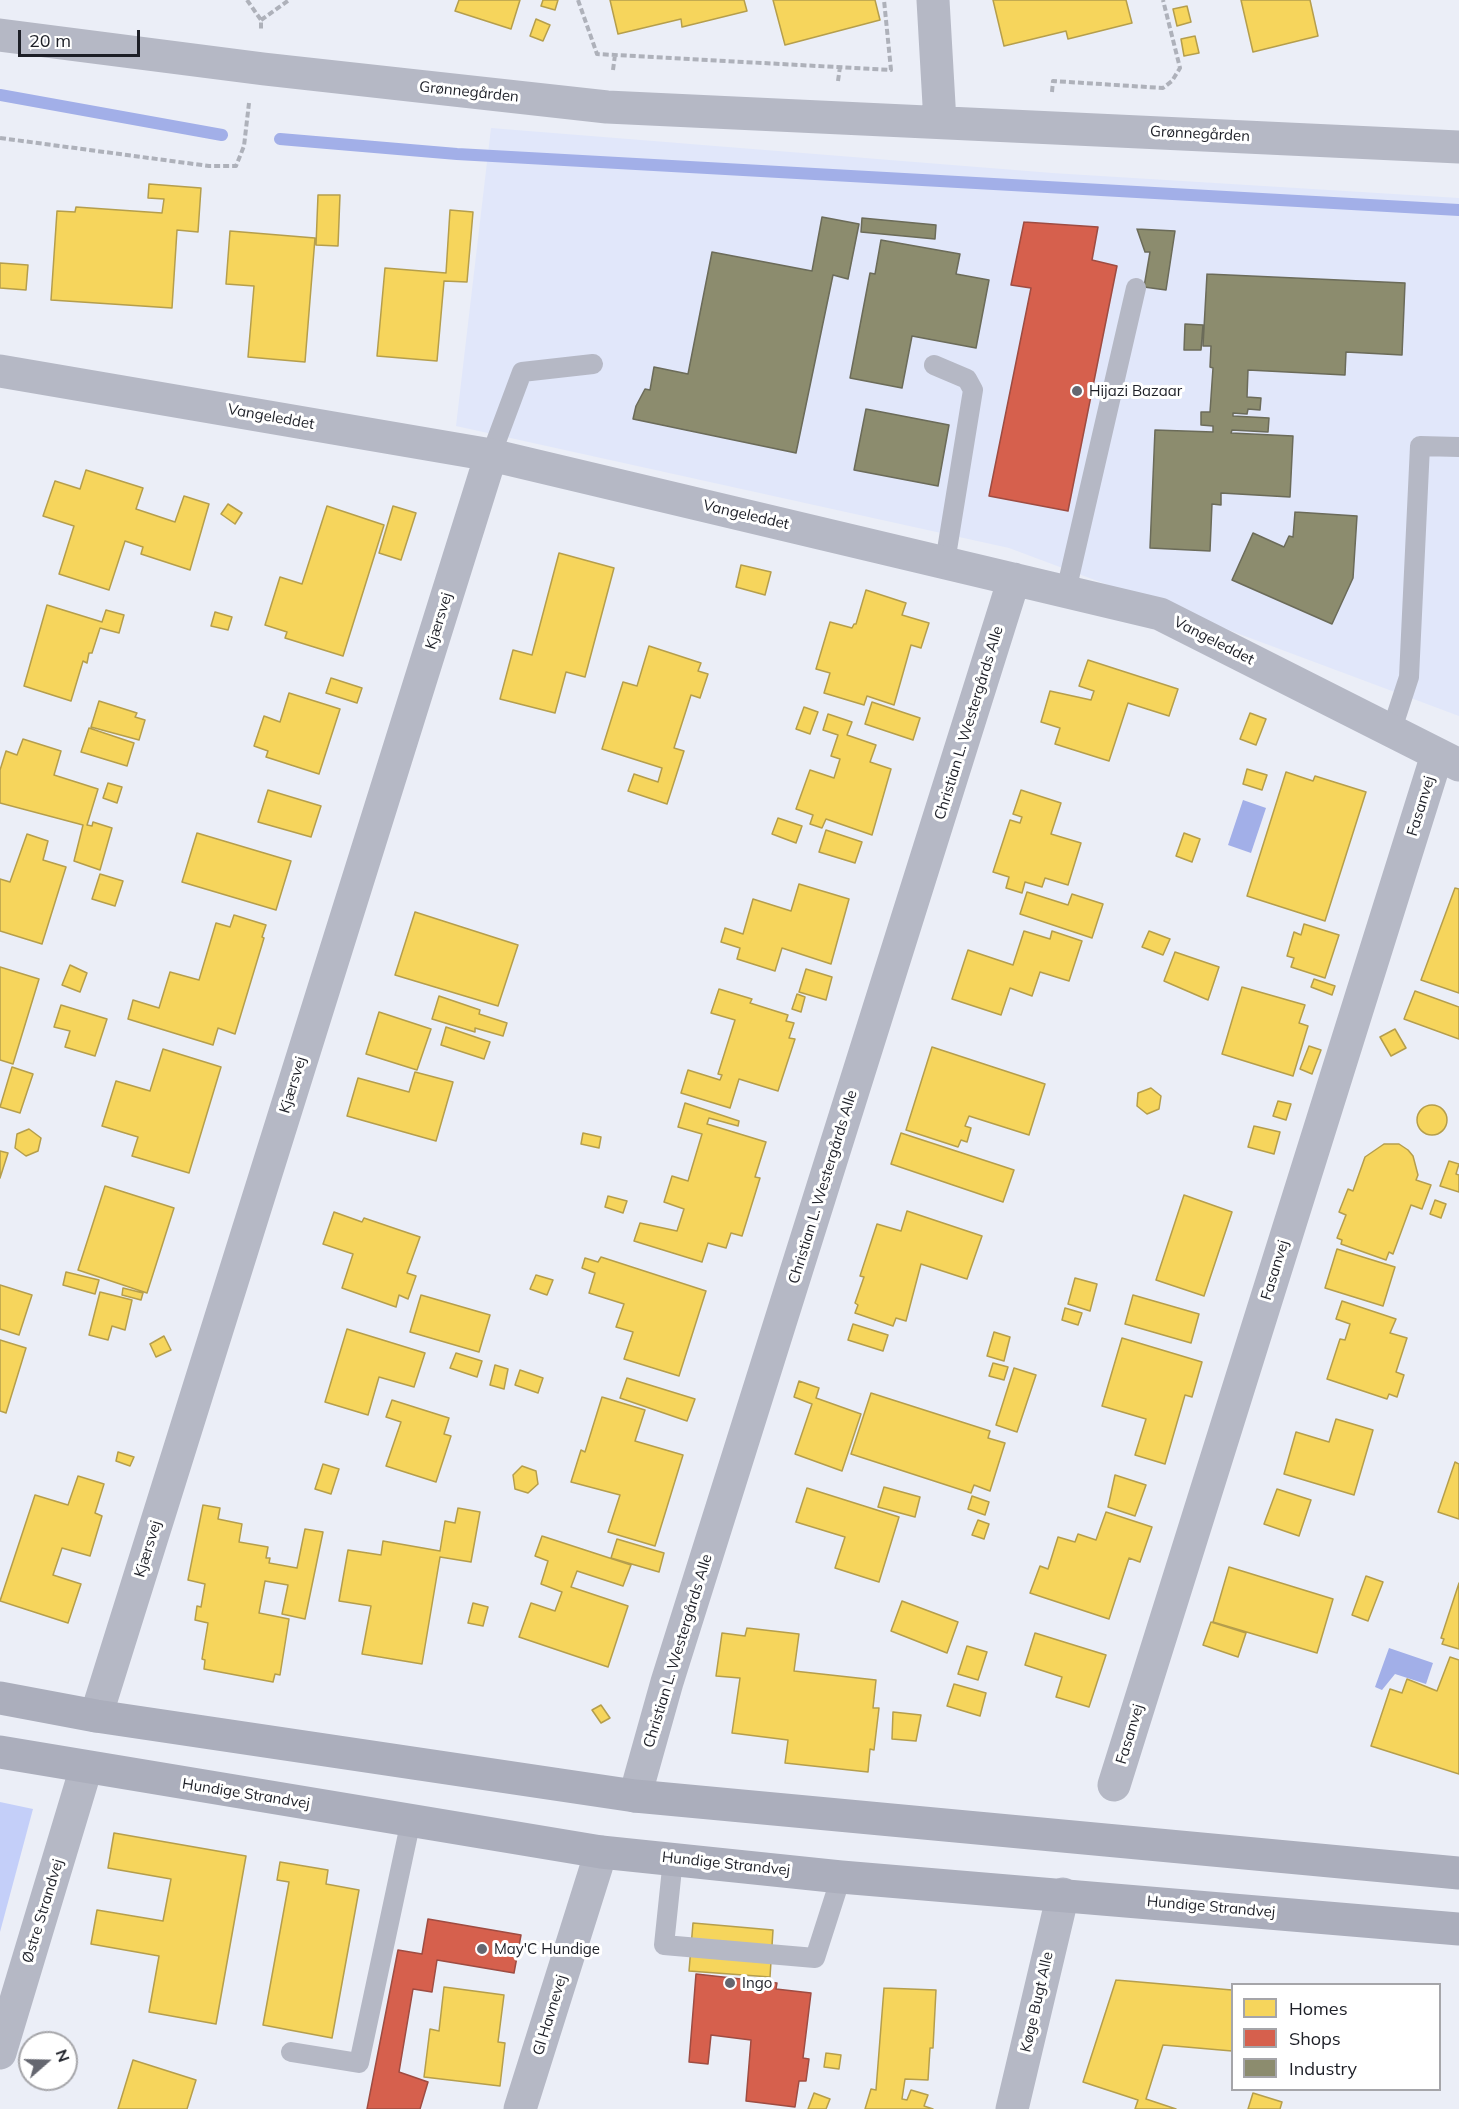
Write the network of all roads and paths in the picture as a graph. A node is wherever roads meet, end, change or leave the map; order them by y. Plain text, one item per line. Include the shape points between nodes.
1 (289, 0) edge
2 (578, 0) edge
3 (884, 0) edge
4 (933, 0) edge
5 (1162, 0) edge
6 (261, 20) dead end
7 (0, 35) edge
8 (253, 68) junction
9 (940, 122) junction
10 (1050, 126) junction
11 (0, 138) edge
12 (1459, 147) edge
13 (1136, 288) dead end
14 (592, 364) dead end
15 (934, 365) dead end
16 (0, 370) edge
17 (1459, 447) edge
18 (491, 454) junction
19 (945, 562) junction
20 (1014, 579) junction
21 (1066, 591) junction
22 (1391, 732) junction
23 (1448, 760) edge
24 (0, 1698) edge
25 (96, 1716) junction
26 (0, 1752) edge
27 (86, 1768) junction
28 (1114, 1785) dead end
29 (635, 1796) junction
30 (411, 1820) junction
31 (601, 1852) junction
32 (673, 1859) junction
33 (1459, 1873) edge
34 (841, 1876) junction
35 (1063, 1894) junction
36 (1459, 1929) edge
37 (291, 2052) dead end
38 (0, 2053) edge
39 (520, 2109) edge
40 (1012, 2109) edge

1 - 6 path
2 - 3 path via 597,54 891,70
4 - 9 street
5 - 10 path via 1180,68 1172,81 1163,88 1053,81
7 - 8 street, Grønnegården
8 - 9 street, Grønnegården via 607,107
8 - 11 path via 244,146 236,166 209,166
9 - 10 street, Grønnegården
10 - 12 street, Grønnegården
13 - 21 lane
14 - 18 lane via 522,372
15 - 19 lane via 968,379 973,390
16 - 18 street, Vangeleddet
17 - 22 lane via 1420,446 1409,677
18 - 19 street, Vangeleddet
18 - 25 street, Kjærsvej
19 - 20 street, Vangeleddet
20 - 21 street, Vangeleddet
20 - 29 street, Christian L. Westergårds Alle via 677,1648
21 - 22 street, Vangeleddet via 1160,614
22 - 23 street, Vangeleddet
23 - 28 street, Fasanvej
24 - 25 main road
25 - 29 main road
26 - 27 main road, Hundige Strandvej
27 - 30 main road, Hundige Strandvej
27 - 38 street, Østre Strandvej
29 - 33 main road
30 - 31 main road, Hundige Strandvej
30 - 37 lane via 359,2063
31 - 32 main road, Hundige Strandvej
31 - 39 street, Gl Havnevej
32 - 34 main road, Hundige Strandvej
32 - 34 lane via 664,1945 815,1958
34 - 35 main road, Hundige Strandvej
35 - 36 main road, Hundige Strandvej
35 - 40 street, Køge Bugt Alle

